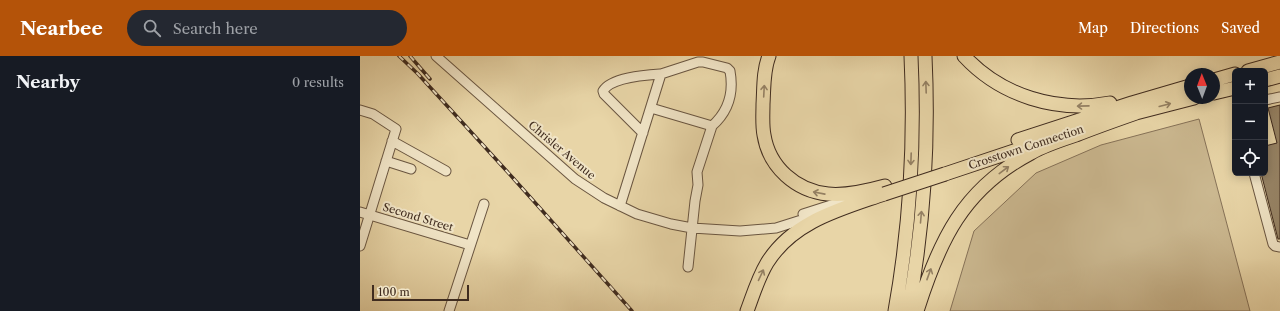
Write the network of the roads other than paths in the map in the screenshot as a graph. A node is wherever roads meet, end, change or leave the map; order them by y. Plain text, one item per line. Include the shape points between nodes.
1 (768, 56) edge
2 (902, 56) edge
3 (911, 56) edge
4 (925, 56) edge
5 (964, 56) edge
6 (439, 59) edge
7 (1280, 62) edge
8 (1259, 68) edge
9 (661, 74) junction
10 (1232, 75) edge
11 (1280, 76) edge
12 (1220, 78) edge
13 (1268, 79) edge
14 (1184, 87) edge
15 (1184, 88) edge
16 (1232, 89) edge
17 (1220, 92) edge
18 (1280, 97) edge
19 (1268, 99) edge
20 (1184, 101) edge
21 (651, 108) junction
22 (360, 110) edge
23 (1136, 113) junction
24 (712, 126) junction
25 (912, 130) junction
26 (643, 133) junction
27 (392, 141) junction
28 (386, 161) junction
29 (411, 169) dead end
30 (945, 170) junction
31 (446, 171) dead end
32 (1255, 176) edge
33 (885, 190) junction
34 (859, 203) junction
35 (484, 204) dead end
36 (620, 206) junction
37 (360, 212) edge
38 (370, 215) junction
39 (692, 228) junction
40 (740, 231) junction
41 (470, 245) junction
42 (360, 246) edge
43 (1280, 247) edge
44 (688, 267) dead end
45 (895, 310) edge
46 (449, 311) edge
47 (747, 311) edge
48 (908, 311) edge
49 (917, 311) edge

33 -> 1 highway via 849,194 820,193 786,177 770,155 764,136 763,115
2 - 25 highway
3 - 25 highway
48 -> 4 highway via 923,190 926,130
14 -> 5 highway via 1098,105 1055,105 1006,88
6 - 36 street, Chrisler Avenue via 575,179
7 - 8 highway
9 - 21 street
9 - 24 street via 698,62 730,71 728,106
9 - 26 street via 621,80 604,88 603,91
10 - 12 highway
11 - 13 highway
15 - 30 highway, Crosstown Connection via 1105,112
16 - 17 highway
18 - 19 street
23 -> 20 highway, Crosstown Connection
21 - 24 street
21 - 26 street
22 - 27 street via 373,114 396,129
23 - 30 highway, Crosstown Connection
49 -> 23 highway via 944,238 963,210 985,186 1007,167 1032,152
24 - 39 street via 697,172 698,185
25 -> 45 highway via 908,218
26 - 36 street
27 - 28 street
27 - 31 street
28 - 29 street
28 - 38 street
30 - 33 highway, Crosstown Connection
32 - 43 street via 1273,244
33 - 34 highway, Crosstown Connection
33 - 40 street, Chrisler Avenue via 787,220
34 - 40 street, Chrisler Avenue via 776,228
47 -> 34 highway, Crosstown Connection via 762,272 786,239 809,223
35 - 41 street
36 - 39 street, Chrisler Avenue via 654,220
37 - 38 street, Second Street
38 - 41 street, Second Street
38 - 42 street
39 - 40 street, Chrisler Avenue
39 - 44 street
41 - 46 street

